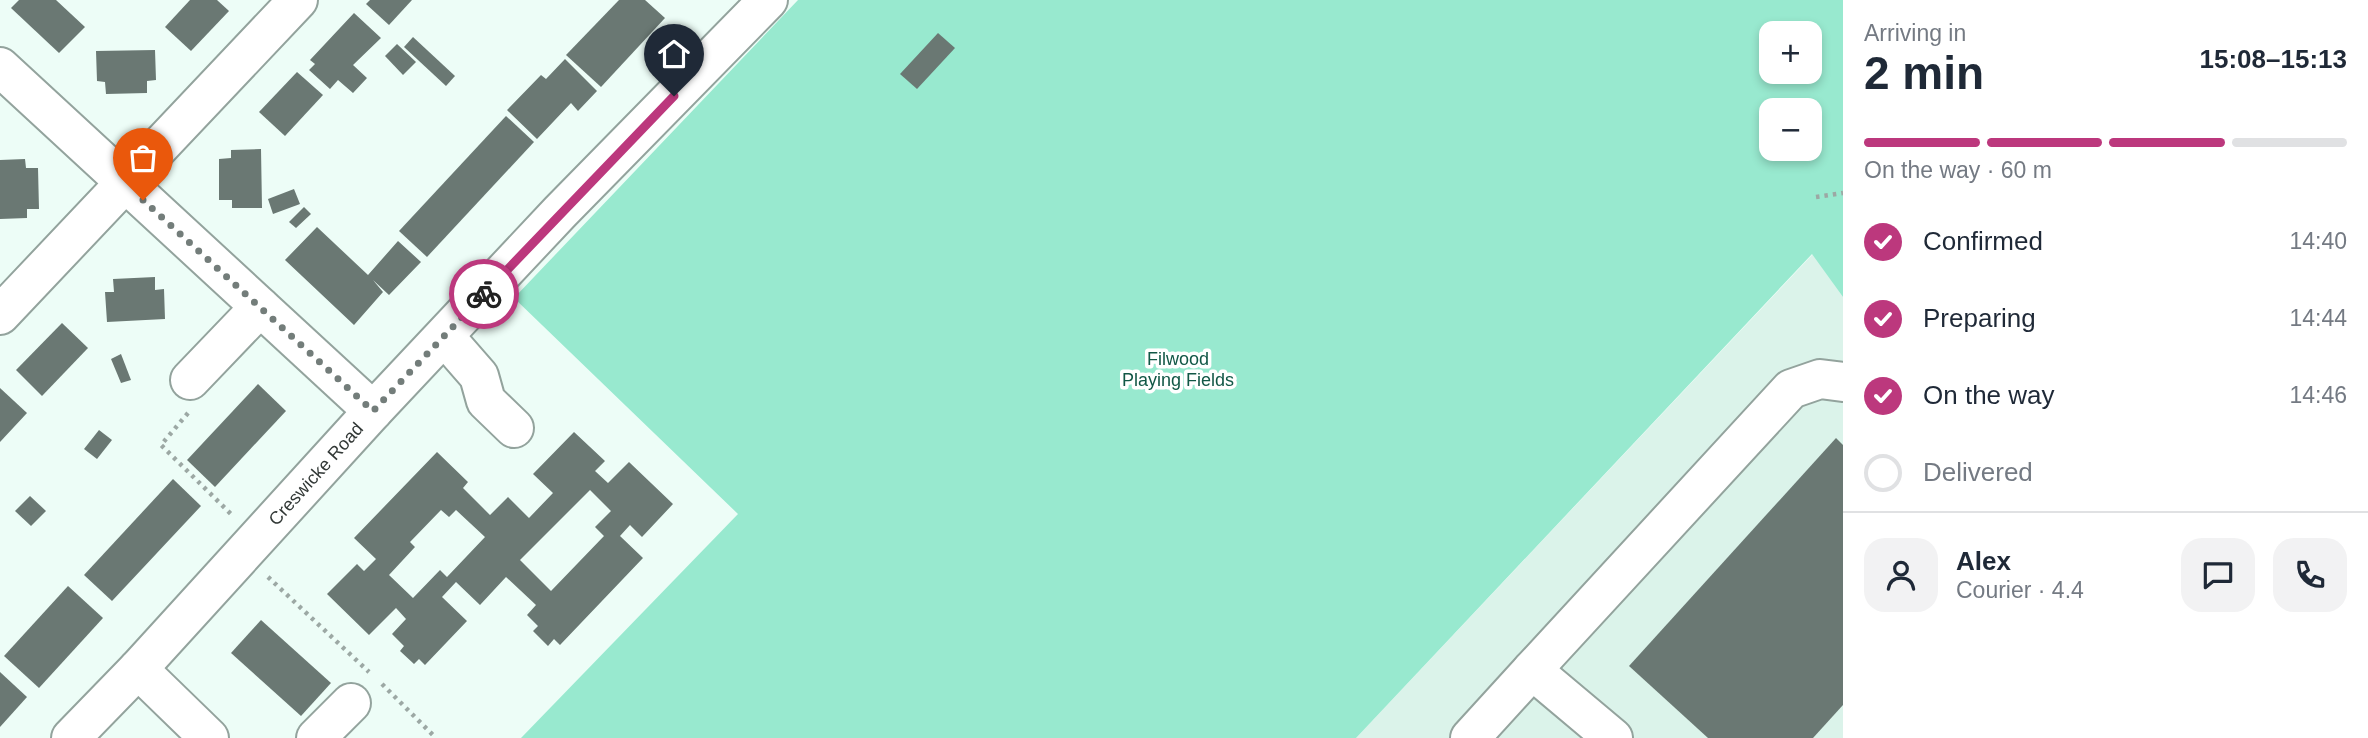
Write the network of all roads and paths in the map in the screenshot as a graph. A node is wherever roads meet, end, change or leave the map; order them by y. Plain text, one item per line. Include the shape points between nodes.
1 (298, 0) edge
2 (768, 0) edge
3 (0, 67) edge
4 (124, 182) junction
5 (1843, 193) edge
6 (1816, 197) dead end
7 (260, 307) junction
8 (0, 315) edge
9 (444, 337) junction
10 (190, 380) joint
11 (1843, 382) edge
12 (373, 411) junction
13 (514, 428) dead end
14 (257, 539) junction
15 (138, 669) junction
16 (1532, 670) junction
17 (351, 703) dead end
18 (71, 738) edge
19 (209, 738) edge
20 (316, 738) edge
21 (436, 738) edge
22 (1471, 738) edge
23 (1613, 738) edge

1 - 4 street
2 - 9 street, Creswicke Road
3 - 4 street
4 - 7 street
4 - 8 street
5 - 6 path
7 - 10 street
7 - 12 street
9 - 12 street, Creswicke Road
9 - 13 street via 479,376 486,401
10 - 14 path via 195,405 161,445
11 - 16 street via 1820,379 1791,389
12 - 14 street, Creswicke Road
14 - 15 street, Creswicke Road
14 - 21 path via 260,570
15 - 18 street, Creswicke Road
15 - 19 street
16 - 22 street
16 - 23 street
17 - 20 street

